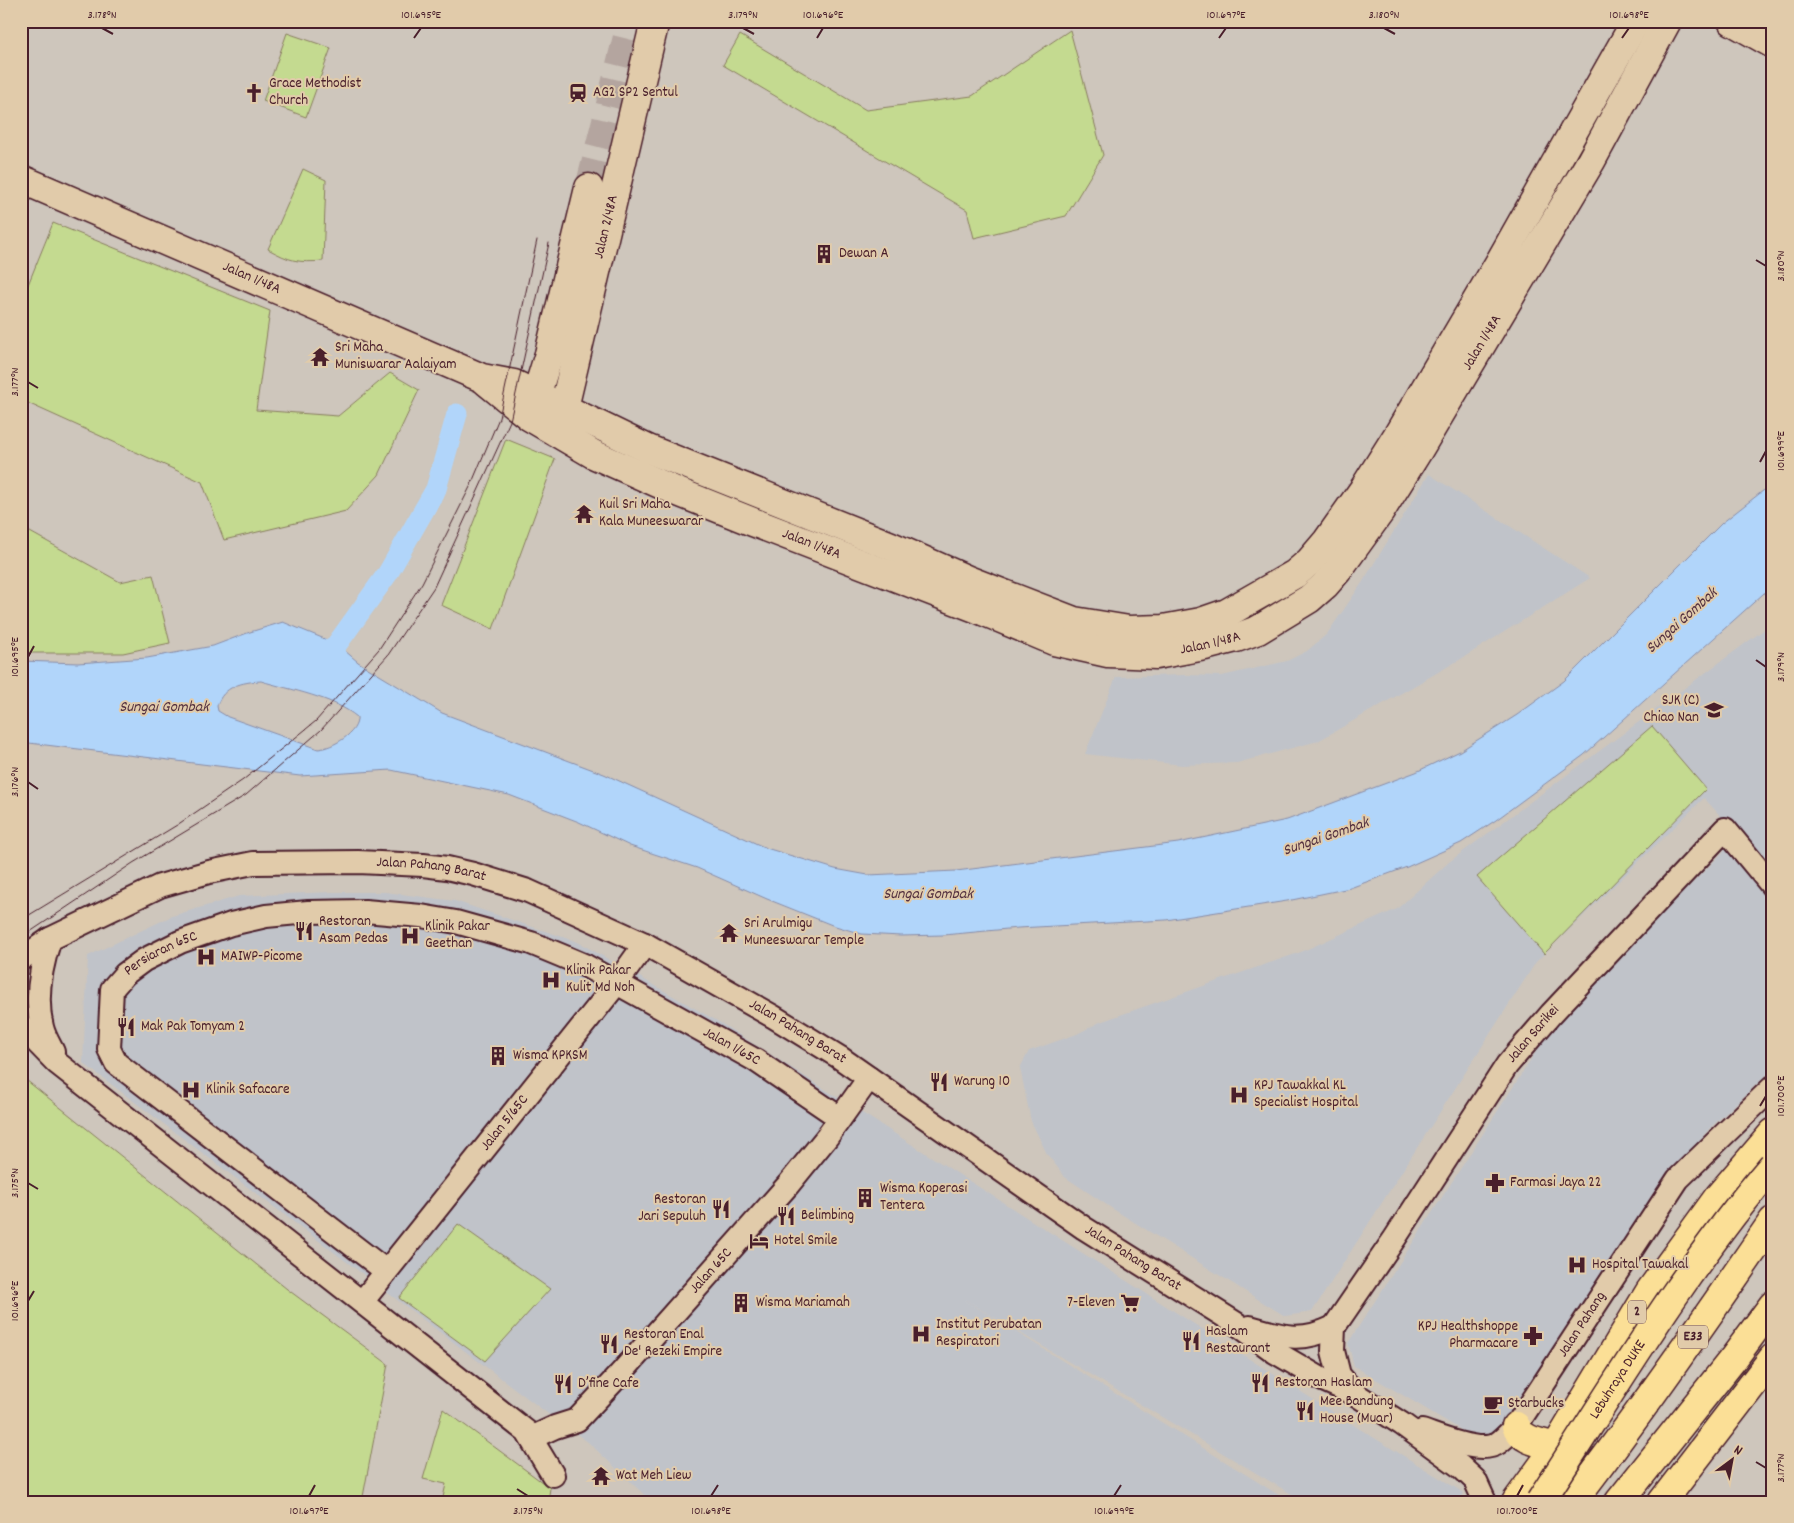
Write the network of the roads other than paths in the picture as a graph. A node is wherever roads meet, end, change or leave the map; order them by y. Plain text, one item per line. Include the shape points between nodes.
1 (655, 21) edge
2 (1636, 21) edge
3 (1667, 21) edge
4 (1732, 21) edge
5 (1773, 44) edge
6 (21, 179) edge
7 (589, 188) tunnel mouth
8 (533, 406) junction
9 (560, 420) junction
10 (761, 493) junction
11 (753, 522) junction
12 (1773, 887) edge
13 (50, 939) junction
14 (645, 944) junction
15 (21, 959) edge
16 (617, 983) junction
17 (21, 1026) edge
18 (21, 1048) edge
19 (57, 1063) junction
20 (870, 1078) junction
21 (1773, 1087) edge
22 (840, 1118) junction
23 (1773, 1133) edge
24 (1773, 1149) edge
25 (1773, 1165) edge
26 (1773, 1191) edge
27 (1773, 1221) edge
28 (386, 1271) junction
29 (362, 1302) junction
30 (1773, 1305) edge
31 (1237, 1324) junction
32 (1334, 1327) junction
33 (1773, 1358) edge
34 (1355, 1394) junction
35 (1402, 1424) junction
36 (1516, 1426) junction
37 (532, 1438) junction
38 (1556, 1447) junction
39 (553, 1475) dead end
40 (1485, 1502) edge
41 (1516, 1502) edge
42 (1540, 1502) edge
43 (1572, 1502) edge
44 (1619, 1502) edge
45 (1662, 1502) edge

1 - 9 main road, Jalan 2/48A
2 - 10 main road, Jalan 1/48A via 1499,263 1397,436 1352,505 1309,562 1295,574 1227,613 1163,630 1129,630 1074,620 968,580
3 - 11 main road, Jalan 1/48A via 1591,160 1380,512 1325,585 1309,599 1258,630 1205,646 1156,655 1108,653 1054,641
4 - 5 main road
6 - 8 main road, Jalan 1/48A via 482,378 514,384
7 - 8 main road, Jalan 2/48A via 549,354
8 - 9 main road, Jalan 1/48A
9 - 10 main road, Jalan 1/48A via 648,449
9 - 11 main road, Jalan 1/48A via 593,454
10 - 11 main road
12 - 32 street, Jalan Sarikei via 1725,830 1550,1014 1507,1065
13 - 14 street, Jalan Pahang Barat via 160,886 209,872 253,863 358,862 446,868 491,878 546,898
13 - 15 street, Jalan Pahang Barat
13 - 19 street via 42,968 40,1013 42,1028
14 - 16 street, Jalan 5/65C
14 - 20 street, Jalan Pahang Barat via 774,1017
16 - 22 street, Jalan 1/65C via 755,1060
16 - 28 street, Jalan 5/65C
16 - 28 street, Persiaran 65C via 531,943 456,922 365,911 320,911 266,916 204,932 144,960 112,989 109,1049 116,1063
17 - 19 street
18 - 19 street
19 - 29 street
20 - 22 street, Jalan 65C
20 - 31 street, Jalan Pahang Barat via 1084,1228
21 - 36 street, Jalan Pahang via 1678,1179
22 - 37 street, Jalan 65C via 788,1185 577,1420 555,1426
23 - 38 main road, 2 via 1719,1196 1650,1291
24 - 26 main road via 1766,1177
25 - 42 main road, Lebuhraya DUKE / E33, bridge via 1692,1267
27 - 43 main road, E33
28 - 29 street, Jalan 5/65C
29 - 37 street
30 - 44 main road
31 - 32 street via 1288,1338 1311,1336
31 - 34 street, Jalan Pahang Barat via 1275,1352
32 - 34 street, Jalan Sarikei via 1332,1351 1339,1375
33 - 45 main road
34 - 35 street, Jalan Pahang Barat
35 - 36 street, Jalan Pahang via 1440,1438 1485,1448 1497,1444
35 - 40 street, Jalan Pahang Barat via 1461,1467 1474,1480
36 - 38 main road via 1525,1438
37 - 39 street
38 - 41 main road, 2

